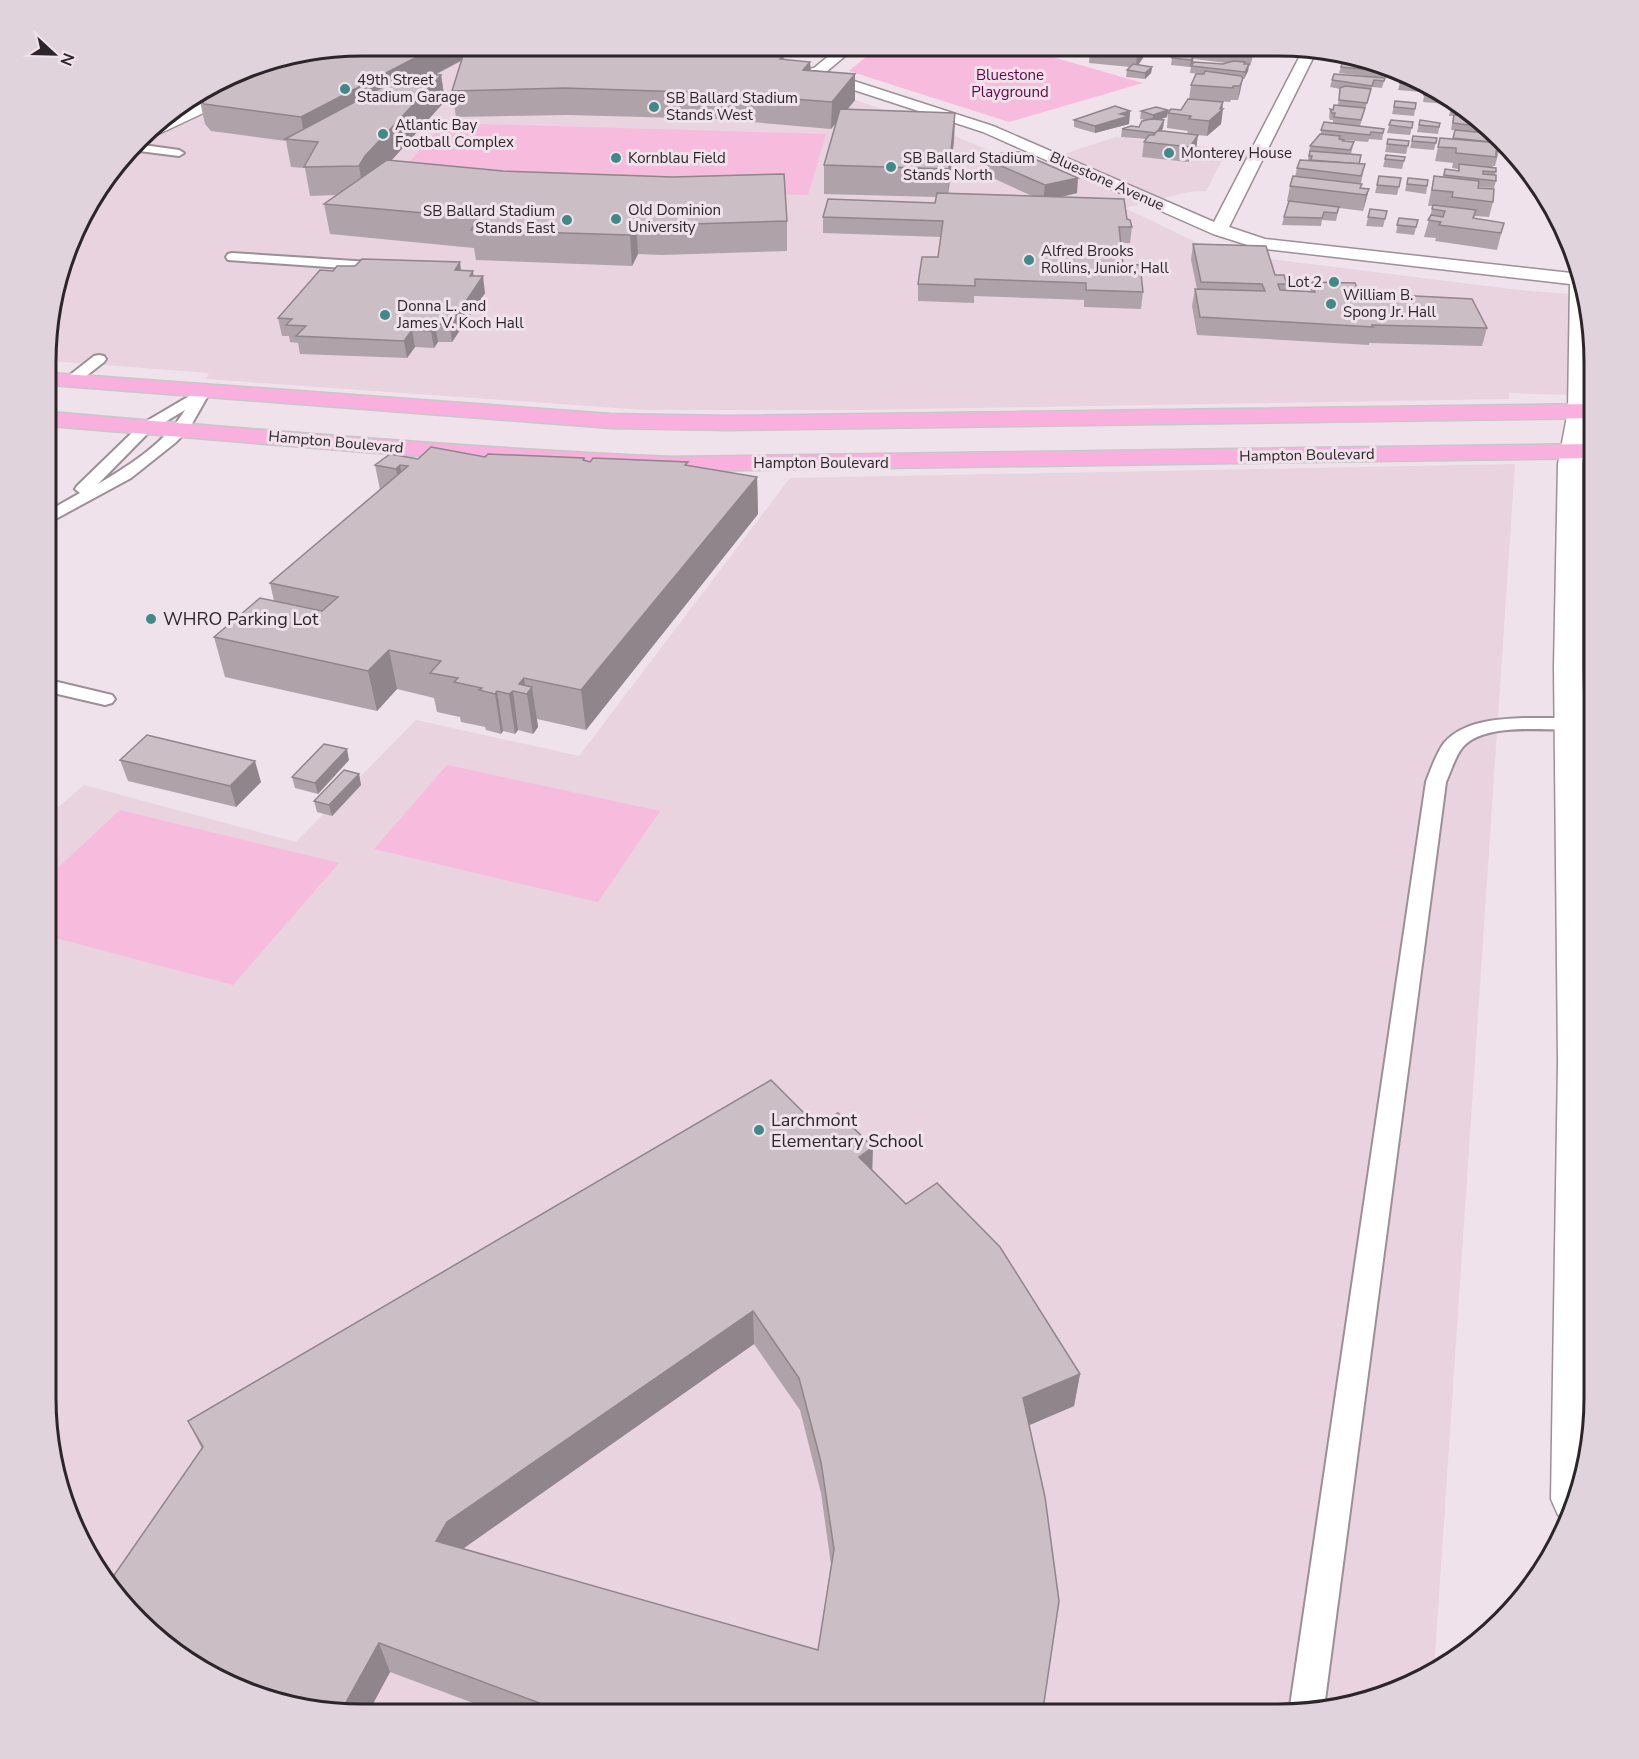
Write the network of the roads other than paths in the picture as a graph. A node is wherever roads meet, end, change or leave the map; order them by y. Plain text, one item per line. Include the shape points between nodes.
1 (837, 56) edge
2 (1307, 57) edge
3 (794, 68) edge
4 (816, 73) junction
5 (255, 84) edge
6 (170, 123) edge
7 (142, 148) edge
8 (179, 153) dead end
9 (1219, 230) junction
10 (232, 257) dead end
11 (396, 268) edge
12 (1571, 276) edge
13 (1583, 339) edge
14 (99, 359) dead end
15 (1584, 366) edge
16 (61, 380) edge
17 (203, 392) junction
18 (1584, 411) edge
19 (56, 420) edge
20 (145, 428) junction
21 (181, 429) junction
22 (1584, 430) edge
23 (1582, 450) edge
24 (67, 506) junction
25 (56, 513) edge
26 (1581, 672) edge
27 (56, 688) edge
28 (105, 699) dead end
29 (1569, 724) junction
30 (1575, 1469) edge
31 (1307, 1702) edge

1 - 4 street
2 - 9 street
3 - 4 street, Bluestone Avenue
4 - 9 street, Bluestone Avenue via 988,129
5 - 6 street
7 - 8 lane
9 - 12 street, Bluestone Avenue via 1263,244
10 - 11 lane
13 - 15 street
14 - 16 lane
16 - 17 main road
17 - 18 main road via 611,421 728,423
17 - 20 lane
17 - 21 lane
19 - 20 main road, Hampton Boulevard
20 - 21 main road, Hampton Boulevard
20 - 24 lane
21 - 23 main road, Hampton Boulevard via 552,459 672,464
21 - 24 lane via 125,475
22 - 23 street
23 - 26 street
24 - 25 lane
26 - 29 street
27 - 28 lane
29 - 30 street via 1576,1062
29 - 31 lane via 1511,724 1476,730 1453,745 1436,782

